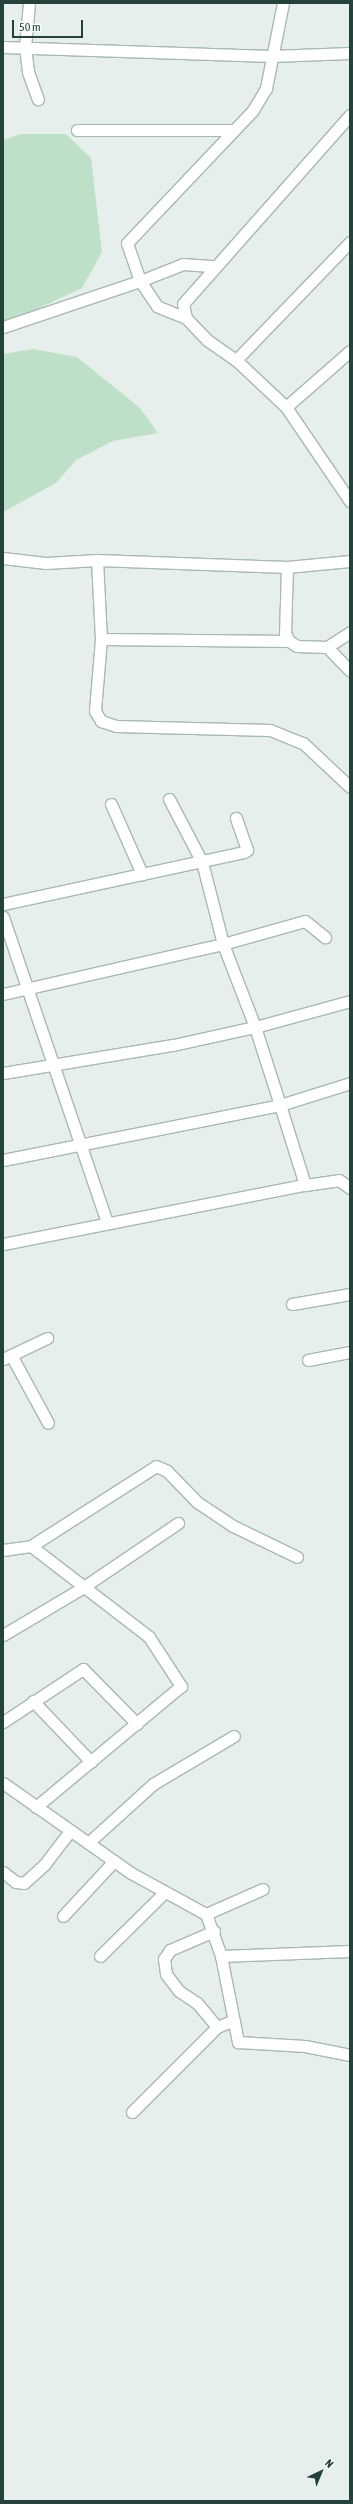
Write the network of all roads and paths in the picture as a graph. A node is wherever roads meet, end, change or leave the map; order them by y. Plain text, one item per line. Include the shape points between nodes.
1 (29, 3) edge
2 (283, 3) edge
3 (24, 46) junction
4 (3, 47) edge
5 (350, 53) edge
6 (271, 56) junction
7 (38, 99) dead end
8 (350, 115) edge
9 (77, 130) dead end
10 (230, 130) junction
11 (350, 242) edge
12 (214, 266) junction
13 (140, 281) junction
14 (186, 318) junction
15 (3, 327) edge
16 (350, 352) edge
17 (236, 360) junction
18 (286, 407) junction
19 (350, 500) edge
20 (3, 558) edge
21 (97, 560) junction
22 (350, 561) edge
23 (287, 567) junction
24 (350, 632) edge
25 (101, 639) junction
26 (289, 641) junction
27 (327, 647) junction
28 (350, 671) edge
29 (350, 787) edge
30 (169, 799) dead end
31 (111, 804) dead end
32 (236, 818) dead end
33 (202, 862) junction
34 (142, 874) junction
35 (3, 904) edge
36 (3, 917) edge
37 (325, 938) dead end
38 (224, 944) junction
39 (29, 990) junction
40 (3, 994) edge
41 (350, 1001) edge
42 (255, 1027) junction
43 (55, 1063) junction
44 (3, 1073) edge
45 (350, 1083) edge
46 (280, 1105) junction
47 (82, 1145) junction
48 (3, 1160) edge
49 (350, 1176) edge
50 (339, 1180) junction
51 (305, 1185) junction
52 (350, 1188) edge
53 (107, 1222) junction
54 (3, 1244) edge
55 (350, 1294) edge
56 (292, 1304) dead end
57 (47, 1338) dead end
58 (350, 1352) edge
59 (7, 1357) edge
60 (308, 1360) dead end
61 (48, 1423) dead end
62 (178, 1523) dead end
63 (31, 1546) junction
64 (3, 1550) edge
65 (297, 1557) dead end
66 (82, 1588) junction
67 (3, 1635) edge
68 (33, 1701) junction
69 (3, 1722) edge
70 (137, 1724) junction
71 (234, 1736) dead end
72 (91, 1762) junction
73 (3, 1783) edge
74 (36, 1807) junction
75 (70, 1831) junction
76 (88, 1843) junction
77 (114, 1862) junction
78 (3, 1872) edge
79 (263, 1889) dead end
80 (165, 1892) junction
81 (206, 1914) junction
82 (63, 1916) dead end
83 (214, 1931) junction
84 (350, 1951) edge
85 (100, 1956) dead end
86 (221, 1956) junction
87 (234, 2020) junction
88 (217, 2027) junction
89 (350, 2055) edge
90 (132, 2112) dead end

1 - 3 street
2 - 6 street
3 - 4 street
3 - 6 street
3 - 7 street via 29,76
5 - 6 street
6 - 10 street via 266,88 253,110
8 - 12 street
9 - 10 street
10 - 13 street via 181,189 127,243
11 - 17 street
12 - 13 street via 183,264
12 - 14 street via 183,304
13 - 14 street via 157,306
13 - 15 street
14 - 17 street via 206,340
16 - 18 street
17 - 18 street
18 - 19 street
20 - 21 street via 46,563
21 - 23 street
21 - 25 street
22 - 23 street
23 - 26 street via 285,633
24 - 27 street
25 - 26 street
25 - 29 street via 95,711 101,721 116,726 270,730 303,743
26 - 27 street via 298,646
27 - 28 street
30 - 33 street
31 - 34 street
32 - 33 street via 247,850
33 - 34 street
33 - 38 street
34 - 35 street
36 - 39 street
37 - 38 street via 305,920
38 - 39 street via 83,974
38 - 42 street
39 - 40 street
39 - 43 street
41 - 42 street
42 - 43 street via 173,1045
42 - 46 street
43 - 44 street
43 - 47 street
45 - 46 street
46 - 47 street
46 - 51 street
47 - 48 street
47 - 53 street
49 - 50 street
50 - 51 street
50 - 52 street
51 - 53 street
53 - 54 street
55 - 56 street
57 - 59 street
58 - 60 street
59 - 61 street
62 - 66 street
63 - 64 street
63 - 65 street via 156,1466 168,1471 197,1502 233,1526
63 - 66 street
66 - 67 street
66 - 70 street via 149,1637 181,1686
68 - 69 street
68 - 70 street via 83,1669
68 - 72 street
70 - 72 street
71 - 76 street via 154,1784
72 - 74 street
73 - 74 street
74 - 75 street
75 - 76 street
75 - 78 street via 44,1865 24,1882 16,1882
76 - 77 street
77 - 80 street
77 - 82 street
79 - 81 street
80 - 81 street
80 - 85 street
81 - 83 street
83 - 86 street
83 - 88 street via 170,1950 164,1959 166,1974 179,1991 197,2003
84 - 86 street
86 - 87 street
87 - 88 street
87 - 89 street via 238,2042 305,2046
88 - 90 street

